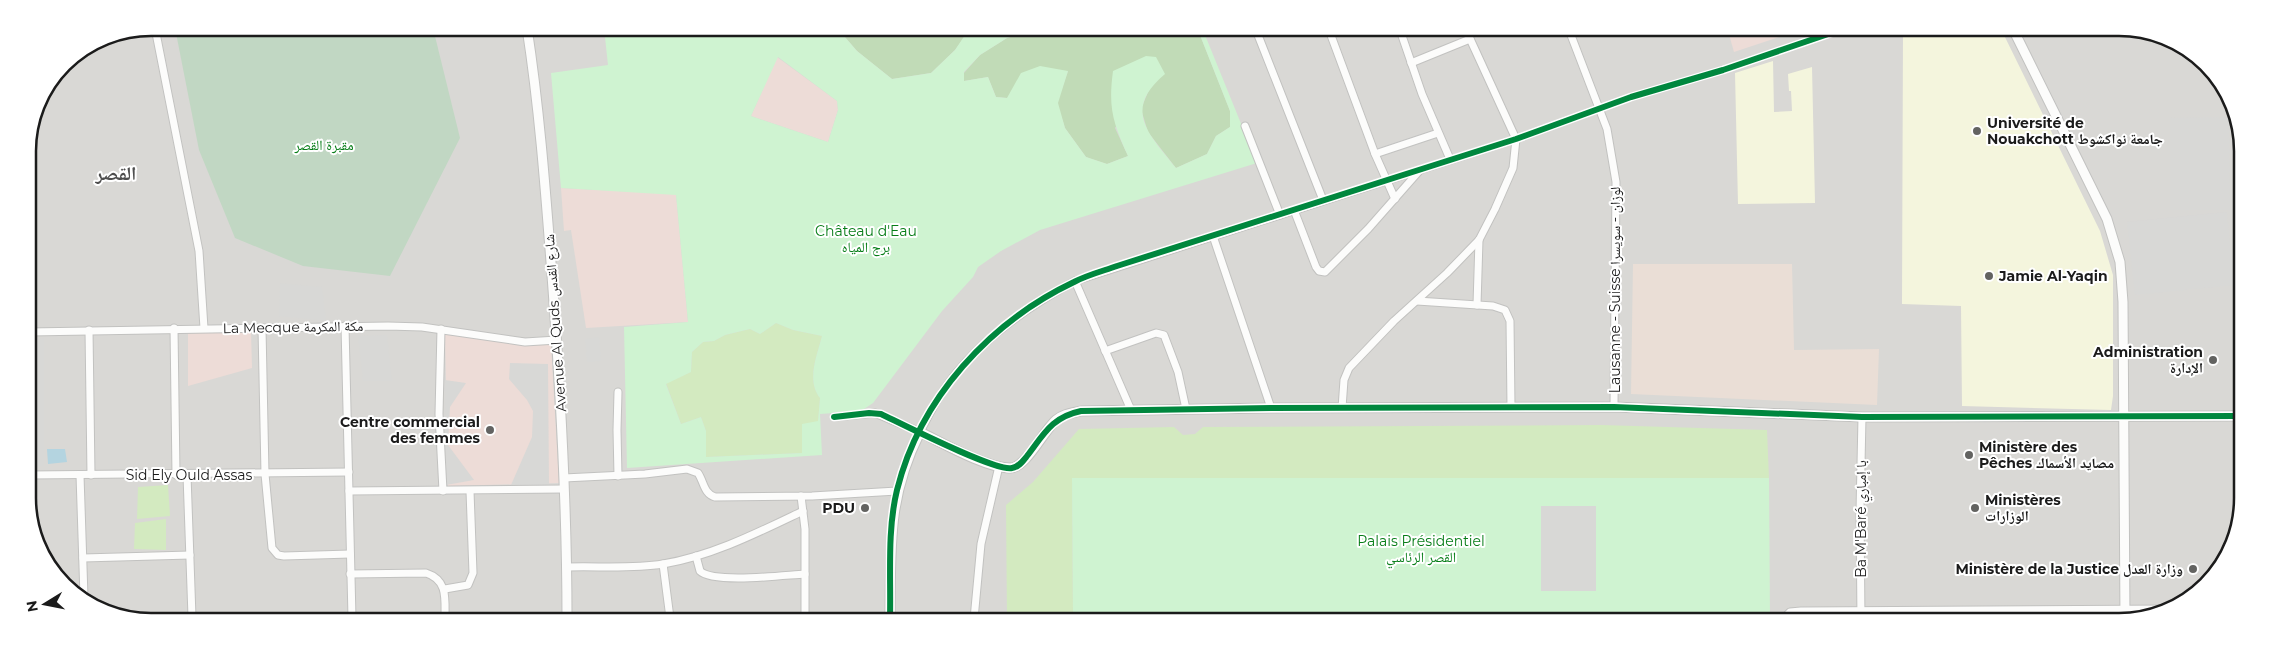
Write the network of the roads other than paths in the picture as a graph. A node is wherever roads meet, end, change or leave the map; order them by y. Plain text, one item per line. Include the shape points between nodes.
1 (157, 36) edge
2 (528, 36) edge
3 (1258, 36) edge
4 (1331, 36) edge
5 (1402, 36) edge
6 (1468, 36) edge
7 (1571, 36) edge
8 (1822, 36) edge
9 (2016, 36) edge
10 (1470, 40) junction
11 (1411, 63) junction
12 (1600, 109) junction
13 (1245, 126) dead end
14 (1438, 133) junction
15 (1516, 139) junction
16 (1375, 154) junction
17 (1450, 159) junction
18 (1420, 170) junction
19 (1387, 181) junction
20 (1395, 199) junction
21 (1323, 200) junction
22 (1294, 210) junction
23 (1280, 215) junction
24 (1213, 236) junction
25 (1480, 240) junction
26 (1075, 281) junction
27 (1416, 302) junction
28 (1477, 305) junction
29 (345, 326) junction
30 (174, 328) junction
31 (204, 328) junction
32 (262, 328) junction
33 (89, 330) junction
34 (441, 330) junction
35 (36, 332) edge
36 (557, 340) junction
37 (1105, 351) junction
38 (618, 392) dead end
39 (1511, 407) junction
40 (1614, 407) junction
41 (1271, 408) junction
42 (1342, 408) junction
43 (1186, 409) junction
44 (1131, 410) junction
45 (2234, 416) edge
46 (1862, 417) junction
47 (2124, 417) junction
48 (834, 418) dead end
49 (920, 432) junction
50 (999, 466) junction
51 (348, 472) junction
52 (265, 474) junction
53 (36, 475) edge
54 (80, 475) junction
55 (91, 475) junction
56 (176, 475) junction
57 (187, 475) junction
58 (618, 476) junction
59 (564, 478) junction
60 (564, 489) junction
61 (349, 491) junction
62 (443, 491) junction
63 (470, 491) junction
64 (897, 491) junction
65 (801, 496) junction
66 (803, 511) junction
67 (350, 554) junction
68 (190, 555) junction
69 (696, 556) junction
70 (83, 558) junction
71 (663, 564) junction
72 (567, 567) junction
73 (350, 574) junction
74 (806, 574) junction
75 (445, 589) junction
76 (84, 591) edge
77 (2125, 608) junction
78 (2151, 608) edge
79 (1861, 609) junction
80 (192, 613) edge
81 (352, 613) edge
82 (444, 613) edge
83 (567, 613) edge
84 (669, 613) edge
85 (805, 613) edge
86 (890, 613) edge
87 (975, 613) edge
88 (1793, 613) edge
89 (1861, 613) edge
90 (2125, 613) edge

1 - 31 street via 199,251
2 - 36 street, Avenue Al Quds شارع القدس via 542,142
3 - 21 street
4 - 16 street
5 - 11 street
6 - 10 street
7 - 12 street, Lausanne - Suisse لوزان - سويسرا
8 - 12 street
9 - 47 street via 2098,199 2118,250 2123,302
10 - 11 street
10 - 15 street
11 - 14 street
12 - 15 street
12 - 40 street, Lausanne - Suisse لوزان - سويسرا via 1612,150 1617,189
13 - 23 street
14 - 16 street
14 - 17 street
15 - 17 street
15 - 25 street via 1513,168
16 - 19 street
17 - 18 street
18 - 19 street
18 - 20 street
19 - 20 street
19 - 21 street
20 - 22 street via 1328,270 1321,272 1316,267
21 - 22 street
22 - 23 street
23 - 24 street
24 - 26 street
24 - 41 street
25 - 27 street
25 - 28 street
26 - 37 street
26 - 49 street via 989,338 942,392
27 - 28 street
27 - 42 street via 1349,368 1344,380
28 - 39 street via 1500,308 1509,314
29 - 32 street, La Mecque مكة المكرمة
29 - 34 street, La Mecque مكة المكرمة
29 - 51 street
30 - 31 street, La Mecque مكة المكرمة
30 - 33 street, La Mecque مكة المكرمة
30 - 56 street
31 - 32 street, La Mecque مكة المكرمة
32 - 52 street
33 - 35 street, La Mecque مكة المكرمة
33 - 55 street
34 - 36 street, La Mecque مكة المكرمة via 525,342
34 - 62 street via 439,414
36 - 59 street, Avenue Al Quds شارع القدس
37 - 43 street via 1156,333 1164,335 1178,372
37 - 44 street
38 - 58 street
39 - 40 street
39 - 42 street
40 - 46 street
41 - 42 street
41 - 43 street
43 - 44 street
44 - 50 street via 1081,411 1061,416 1020,465 1009,469
45 - 47 street
46 - 47 street
46 - 79 street, Ba M'Baré با إمباري
47 - 77 street
48 - 49 street via 875,413
49 - 50 street
49 - 64 street
50 - 87 street via 981,544
51 - 52 street, Sid Ely Ould Assas
51 - 61 street
52 - 57 street, Sid Ely Ould Assas
52 - 67 street via 274,552 284,556
53 - 54 street, Sid Ely Ould Assas
54 - 55 street, Sid Ely Ould Assas
54 - 70 street
55 - 56 street, Sid Ely Ould Assas
56 - 57 street, Sid Ely Ould Assas
57 - 68 street
58 - 59 street
58 - 65 street via 687,469 698,473 706,492 715,498
59 - 60 street, Avenue Al Quds شارع القدس
60 - 63 street
60 - 72 street, Avenue Al Quds شارع القدس
61 - 62 street
61 - 67 street
62 - 63 street
63 - 75 street via 473,573 468,585
64 - 65 street
64 - 86 street via 892,525
65 - 66 street
66 - 69 street
66 - 74 street
67 - 73 street
68 - 70 street
68 - 80 street
69 - 71 street
69 - 74 street via 700,571 708,576
70 - 76 street
71 - 72 street
71 - 84 street
72 - 83 street, Avenue Al Quds شارع القدس
73 - 75 street via 426,573 437,578
73 - 81 street
74 - 85 street
75 - 82 street
77 - 78 street
77 - 79 street
77 - 90 street
79 - 88 street
79 - 89 street, Ba M'Baré با إمباري

